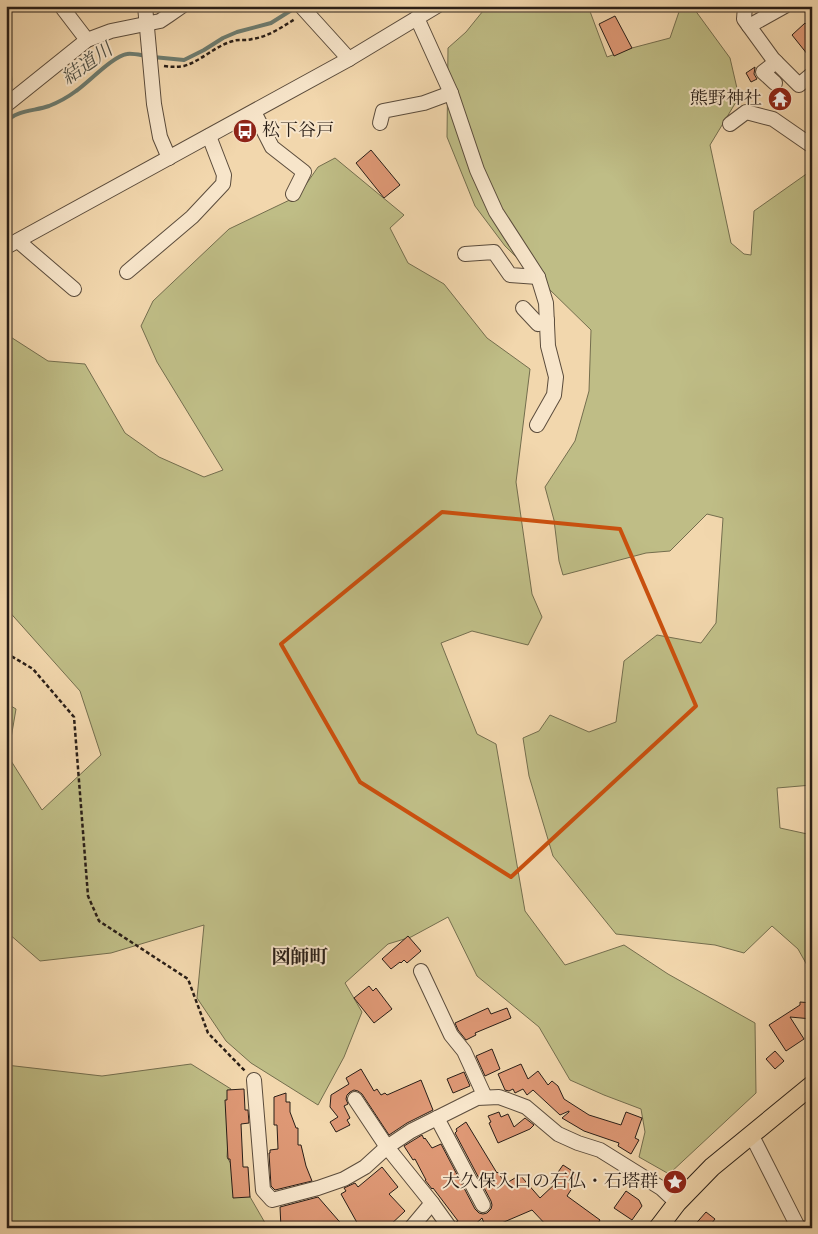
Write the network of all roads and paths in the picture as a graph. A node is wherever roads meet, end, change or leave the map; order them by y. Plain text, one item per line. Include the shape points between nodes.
1 (61, 6) edge
2 (145, 6) edge
3 (182, 6) edge
4 (437, 6) edge
5 (746, 6) edge
6 (785, 6) edge
7 (304, 10) edge
8 (418, 18) junction
9 (146, 24) junction
10 (749, 26) junction
11 (87, 40) junction
12 (349, 60) junction
13 (776, 62) junction
14 (150, 65) junction
15 (812, 74) edge
16 (774, 83) dead end
17 (451, 93) junction
18 (6, 105) edge
19 (254, 112) junction
20 (380, 123) dead end
21 (730, 124) dead end
22 (209, 136) junction
23 (812, 146) edge
24 (169, 158) junction
25 (293, 194) dead end
26 (12, 244) edge
27 (465, 254) dead end
28 (127, 272) dead end
29 (538, 277) junction
30 (74, 289) dead end
31 (523, 308) dead end
32 (550, 320) junction
33 (538, 425) dead end
34 (6, 653) edge
35 (421, 971) dead end
36 (254, 1080) joint
37 (810, 1091) edge
38 (485, 1097) junction
39 (355, 1099) dead end
40 (437, 1118) junction
41 (751, 1134) junction
42 (387, 1147) junction
43 (432, 1203) junction
44 (677, 1203) junction
45 (483, 1205) dead end
46 (411, 1228) edge
47 (450, 1228) edge
48 (658, 1228) edge
49 (800, 1228) edge

1 - 11 street
2 - 9 street
3 - 9 street via 160,20
4 - 8 street
5 - 10 street via 744,19
6 - 10 street
7 - 12 street
7 - 14 path via 269,34 233,40 184,66
8 - 12 street
8 - 17 street
9 - 11 street
9 - 14 street
10 - 13 street
11 - 18 street
12 - 19 street
13 - 15 street via 798,85
13 - 16 street via 763,72
14 - 24 street via 160,137
17 - 20 street via 424,103 383,111
17 - 29 street via 477,170 496,212
19 - 22 street
19 - 25 street via 272,147 304,172
21 - 23 street via 746,112 774,119
22 - 24 street
22 - 28 street via 224,175 223,184 192,217
24 - 26 street
26 - 30 street
27 - 29 street via 494,252 510,275
29 - 32 street
31 - 32 street via 538,324
32 - 33 street via 548,346 556,377 554,396
34 - 36 path via 33,669 74,718 88,896 99,921 188,978 208,1033
35 - 38 street via 451,1036 464,1051
36 - 42 street via 262,1190 272,1200 344,1179
37 - 41 main road
38 - 40 street
38 - 44 street via 499,1097 526,1107 558,1134 600,1150 661,1188
39 - 42 street
40 - 42 street
40 - 45 street
41 - 44 main road
41 - 49 street
42 - 43 street
43 - 46 street
43 - 47 street
44 - 48 main road

